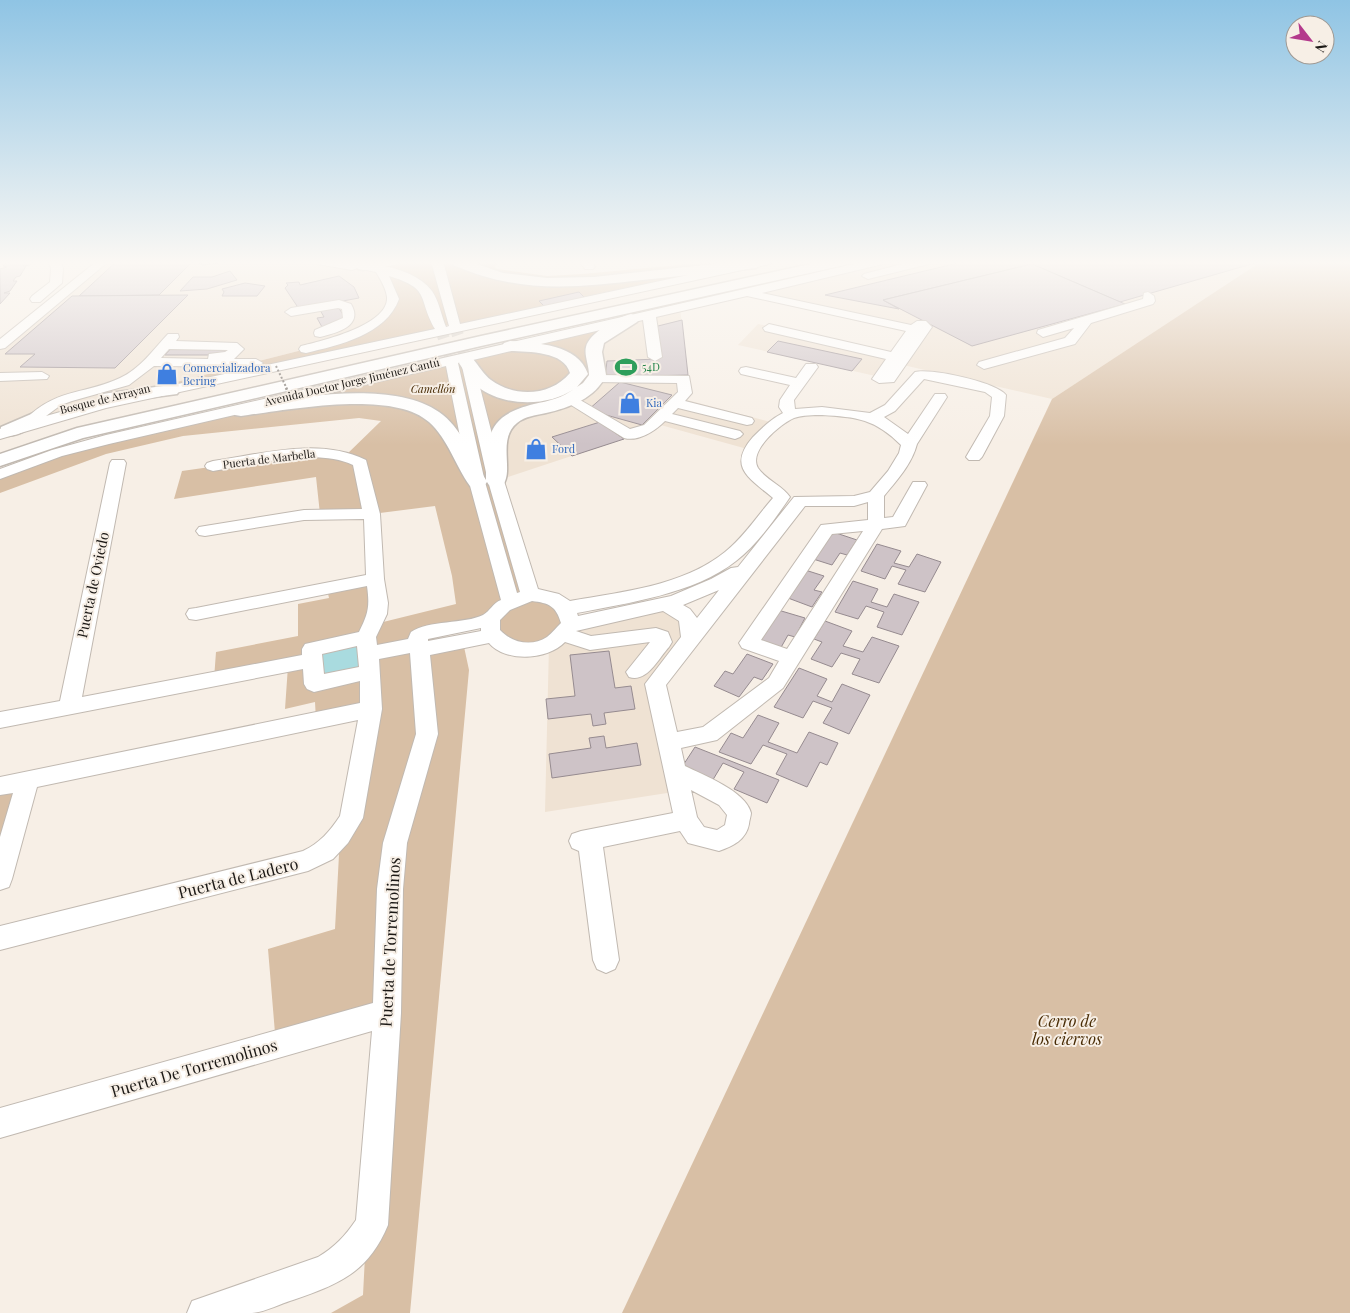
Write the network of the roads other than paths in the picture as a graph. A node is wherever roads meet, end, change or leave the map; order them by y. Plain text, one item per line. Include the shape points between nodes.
1 (21, 322) edge
2 (345, 322) edge
3 (373, 322) edge
4 (438, 322) edge
5 (487, 322) edge
6 (530, 322) edge
7 (575, 322) edge
8 (633, 322) edge
9 (637, 322) edge
10 (641, 322) edge
11 (901, 322) edge
12 (904, 322) edge
13 (1084, 322) edge
14 (1085, 322) edge
15 (440, 327) tunnel mouth
16 (924, 327) junction
17 (769, 328) dead end
18 (1043, 333) dead end
19 (306, 336) dead end
20 (0, 345) edge
21 (510, 346) junction
22 (655, 357) dead end
23 (894, 357) junction
24 (320, 359) junction
25 (247, 363) junction
26 (462, 363) junction
27 (984, 365) dead end
28 (145, 366) junction
29 (811, 367) dead end
30 (226, 368) junction
31 (746, 371) dead end
32 (42, 376) dead end
33 (0, 377) edge
34 (596, 379) junction
35 (798, 383) junction
36 (171, 390) junction
37 (940, 397) dead end
38 (109, 398) junction
39 (570, 400) junction
40 (676, 403) junction
41 (219, 414) junction
42 (791, 414) junction
43 (662, 416) junction
44 (36, 417) junction
45 (872, 418) junction
46 (747, 421) dead end
47 (734, 434) dead end
48 (2, 435) edge
49 (910, 444) junction
50 (974, 457) dead end
51 (0, 460) edge
52 (118, 463) dead end
53 (213, 466) dead end
54 (0, 474) edge
55 (496, 481) junction
56 (477, 482) junction
57 (919, 485) dead end
58 (876, 495) junction
59 (775, 505) junction
60 (793, 510) junction
61 (372, 514) junction
62 (876, 524) junction
63 (205, 531) dead end
64 (751, 562) junction
65 (375, 579) junction
66 (530, 595) junction
67 (510, 600) junction
68 (658, 600) junction
69 (196, 614) dead end
70 (567, 622) junction
71 (491, 628) junction
72 (691, 640) junction
73 (425, 644) junction
74 (368, 654) junction
75 (792, 658) junction
76 (312, 660) junction
77 (636, 672) dead end
78 (69, 707) junction
79 (371, 708) junction
80 (0, 720) edge
81 (670, 742) junction
82 (675, 771) junction
83 (28, 780) junction
84 (0, 786) edge
85 (686, 820) junction
86 (0, 879) edge
87 (0, 938) edge
88 (606, 960) dead end
89 (387, 1012) junction
90 (0, 1122) edge
91 (204, 1313) edge

1 - 20 street
2 - 19 street
3 - 25 street, Bosque de Arrayan via 332,342
4 - 15 street
5 - 24 street
6 - 48 main road, Avenida Doctor Jorge Jiménez Cantú via 51,429
7 - 51 main road, Avenida Doctor Jorge Jiménez Cantú via 77,434
8 - 21 street, Avenida Doctor Jorge Jiménez Cantú
9 - 34 main road via 601,337 595,344 599,369
10 - 22 street
11 - 16 street
12 - 16 street
13 - 18 street
14 - 27 street via 1070,342
16 - 23 street
16 - 23 street via 889,379 880,379
17 - 23 street
21 - 26 main road via 559,354 577,365 579,374 571,384 558,391 520,396 486,384
21 - 41 street, Avenida Doctor Jorge Jiménez Cantú
24 - 25 street
24 - 36 street
25 - 28 street
25 - 30 street, Bosque de Arrayan
26 - 55 street
26 - 56 street
28 - 28 street via 169,341 237,349 222,357
28 - 30 street
28 - 44 street via 119,384 61,399
29 - 35 street
30 - 38 street, Bosque de Arrayan
31 - 35 street
32 - 33 street
34 - 39 main road
34 - 40 street via 684,379 685,393
35 - 42 street via 787,400 786,408
36 - 38 main road
36 - 48 street via 103,404
37 - 49 street
38 - 44 street, Bosque de Arrayan
39 - 43 street via 629,435 649,428
39 - 55 main road via 520,414 507,422 499,432 496,445
40 - 43 street
40 - 46 street
41 - 54 street, Avenida Doctor Jorge Jiménez Cantú via 57,454
41 - 56 main road via 348,400 406,403 435,418
42 - 45 street via 832,411
42 - 59 street via 774,423 747,458 757,475 782,497
43 - 47 street
44 - 48 main road
45 - 49 street via 896,431
45 - 50 street via 890,408 920,375 990,389 998,395 997,416
49 - 58 street via 895,473
52 - 78 street, Puerta de Oviedo
53 - 61 street, Puerta de Marbella via 317,452 346,456 360,463
55 - 66 street
56 - 67 street
57 - 62 street via 899,522
58 - 60 street via 854,501 800,502
58 - 62 street
59 - 60 street
59 - 68 street via 729,558 710,570 673,584
60 - 64 street
61 - 63 street via 304,516
61 - 65 street, Puerta de Marbella
62 - 75 street
62 - 75 street via 827,529 749,643
64 - 68 street via 718,584
64 - 72 street
65 - 69 street
65 - 74 street, Puerta de Marbella via 379,603
66 - 67 street
66 - 70 street via 559,602
67 - 71 street via 501,606
68 - 70 street via 643,605 603,609
68 - 72 street via 683,611 691,625
70 - 71 street via 549,645 523,650 500,643
70 - 77 street via 590,643 661,637 662,642
71 - 73 street via 466,633 456,648 438,651
72 - 81 street via 655,684
73 - 74 street
73 - 89 street, Puerta de Torremolinos via 427,734 395,843 390,889
74 - 76 street via 312,649
74 - 76 street via 314,684
74 - 79 street, Puerta de Ladero
75 - 81 street via 776,684 709,734
76 - 78 street
78 - 80 street
79 - 83 street
79 - 87 street, Puerta de Ladero via 351,818 340,836 324,852 308,860
81 - 82 street
82 - 85 street
82 - 85 street via 727,798 739,813 736,831 719,841 696,836
83 - 84 street
83 - 86 street
85 - 88 street via 586,840
89 - 90 street, Puerta De Torremolinos
89 - 91 street, Puerta de Torremolinos via 372,1225 366,1237 347,1258 326,1271

